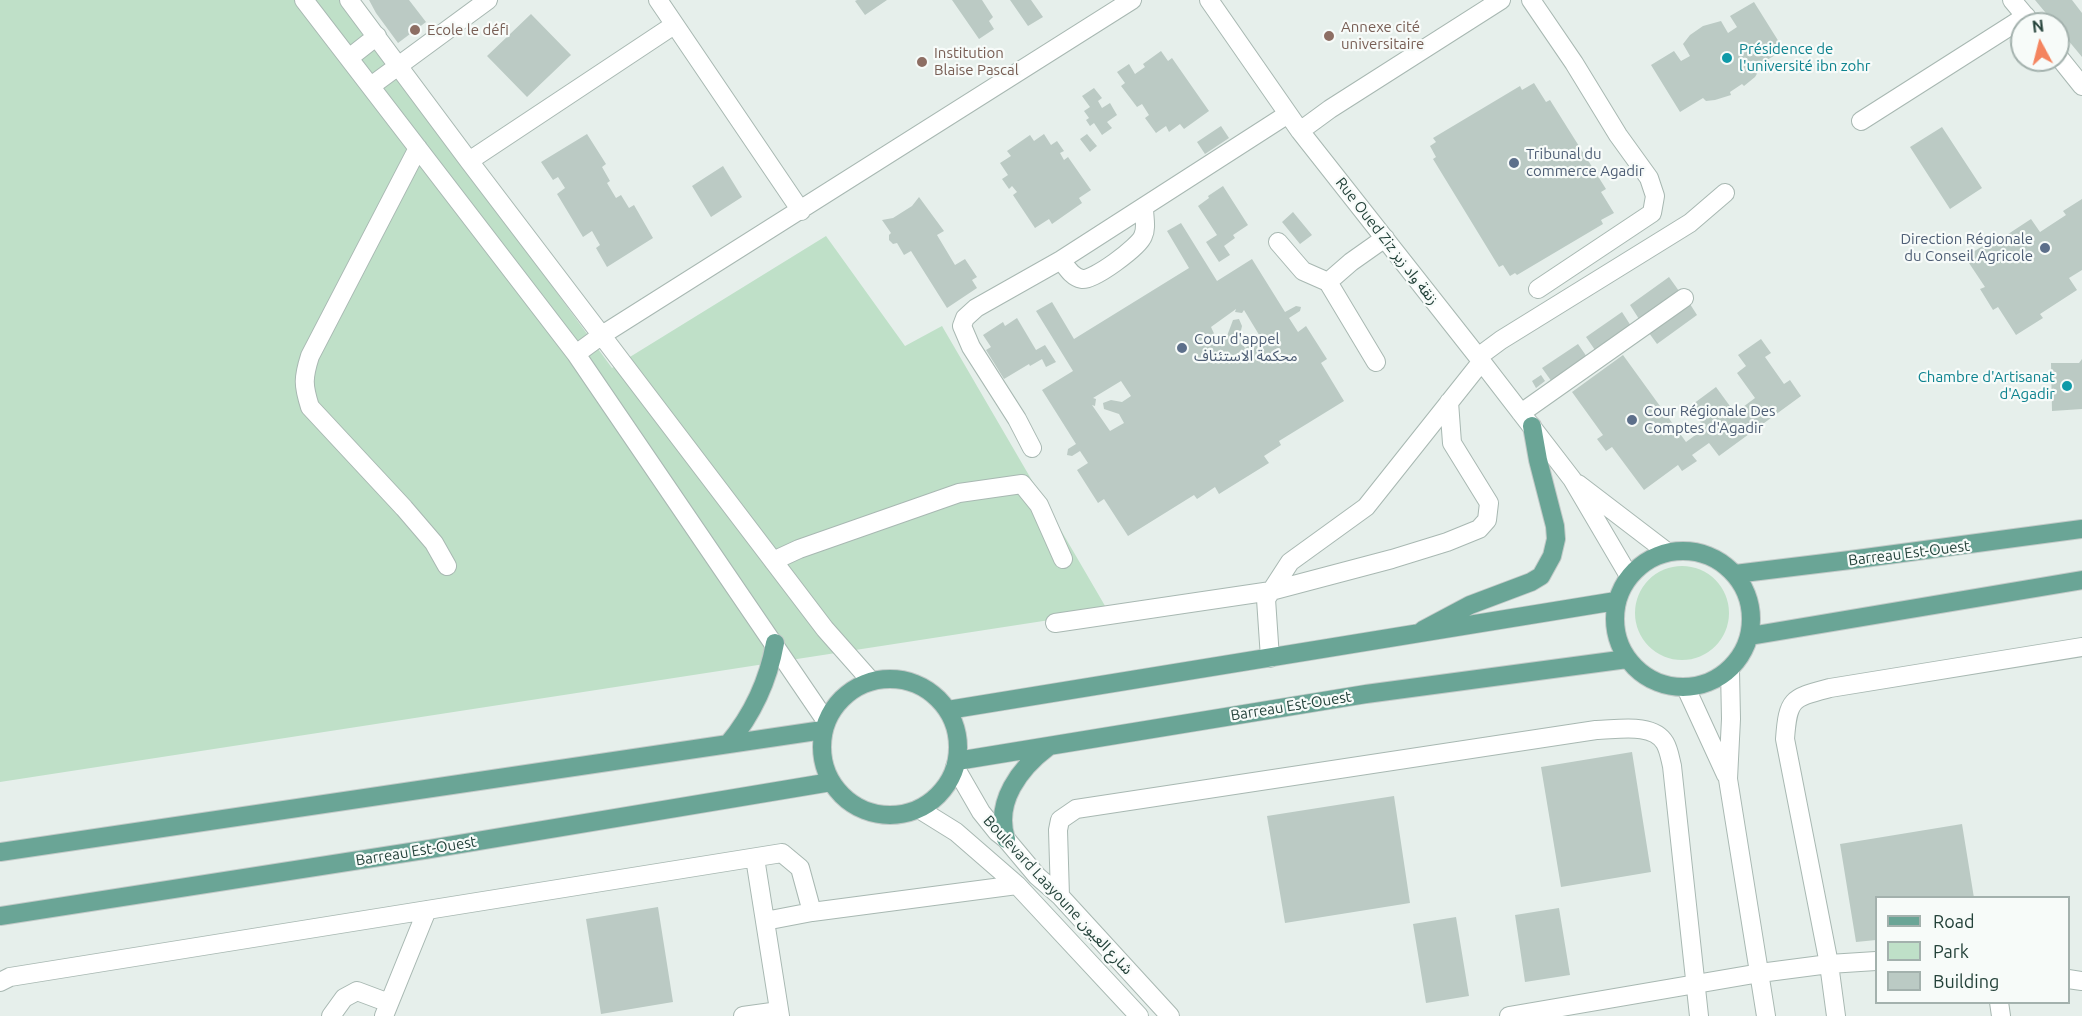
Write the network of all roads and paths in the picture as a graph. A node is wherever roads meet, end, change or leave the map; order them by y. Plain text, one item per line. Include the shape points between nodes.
1 (304, 0) edge
2 (349, 0) edge
3 (488, 0) edge
4 (658, 0) edge
5 (1132, 0) edge
6 (1209, 0) edge
7 (1501, 0) edge
8 (1531, 0) edge
9 (2012, 0) edge
10 (2022, 12) edge
11 (674, 25) junction
12 (2010, 31) edge
13 (377, 36) junction
14 (349, 58) junction
15 (398, 66) junction
16 (2070, 69) edge
17 (2081, 81) edge
18 (370, 86) junction
19 (1288, 114) junction
20 (1861, 121) dead end
21 (1300, 131) junction
22 (418, 148) junction
23 (469, 161) junction
24 (1725, 193) dead end
25 (1144, 208) junction
26 (801, 211) junction
27 (1385, 238) junction
28 (1278, 242) dead end
29 (1061, 260) junction
30 (1328, 282) junction
31 (1538, 289) dead end
32 (1684, 298) dead end
33 (602, 335) junction
34 (576, 354) junction
35 (1480, 359) junction
36 (1376, 362) dead end
37 (1449, 402) junction
38 (1527, 420) junction
39 (1032, 448) dead end
40 (1572, 479) junction
41 (2082, 529) edge
42 (1668, 552) junction
43 (1063, 559) dead end
44 (773, 561) junction
45 (447, 566) dead end
46 (1735, 574) junction
47 (1629, 576) junction
48 (2082, 580) edge
49 (1271, 591) junction
50 (1616, 601) junction
51 (1055, 623) dead end
52 (1411, 636) junction
53 (1750, 636) junction
54 (775, 644) junction
55 (2082, 647) edge
56 (1270, 658) junction
57 (1627, 659) junction
58 (1730, 670) junction
59 (871, 681) junction
60 (1686, 688) junction
61 (948, 710) junction
62 (824, 725) junction
63 (728, 744) junction
64 (1050, 746) junction
65 (956, 764) junction
66 (1728, 779) junction
67 (831, 782) junction
68 (919, 808) junction
69 (1006, 839) junction
70 (0, 852) edge
71 (755, 858) junction
72 (1017, 885) junction
73 (1060, 896) junction
74 (427, 910) junction
75 (812, 912) junction
76 (0, 916) edge
77 (765, 921) junction
78 (1875, 961) edge
79 (1829, 964) junction
80 (1760, 973) junction
81 (0, 982) edge
82 (1695, 984) junction
83 (386, 1010) edge
84 (780, 1013) edge
85 (1531, 1014) edge
86 (331, 1016) edge
87 (743, 1016) edge
88 (1139, 1016) edge
89 (1170, 1016) edge
90 (1509, 1016) edge
91 (1699, 1016) edge
92 (1766, 1016) edge
93 (1836, 1016) edge

1 - 14 street
2 - 13 street
3 - 15 street
4 - 11 street
5 - 26 street
6 - 19 street, Rue Oued Ziz زنقة واد زيز
7 - 21 street
8 - 31 street via 1649,178 1655,196 1652,213
9 - 10 street
11 - 23 street
11 - 26 street
12 - 20 street
13 - 14 street
13 - 15 street
14 - 18 street
15 - 18 street
15 - 23 street
16 - 17 street
18 - 22 street
19 - 21 street, Rue Oued Ziz زنقة واد زيز
19 - 25 street
21 - 27 street, Rue Oued Ziz زنقة واد زيز
22 - 34 street
22 - 45 street via 310,356 304,388 310,407 412,516
23 - 33 street
24 - 35 street via 1690,223 1501,340
25 - 29 street
25 - 29 street via 1144,236 1138,245 1092,277 1082,279 1070,273
26 - 33 street
27 - 30 street
27 - 35 street, Rue Oued Ziz زنقة واد زيز
28 - 30 street via 1303,271
29 - 39 street via 976,308 962,326
30 - 36 street
32 - 38 street
33 - 34 street
33 - 44 street
34 - 54 street
35 - 37 street
35 - 38 street, Rue Oued Ziz زنقة واد زيز
37 - 49 street via 1366,507 1290,562
37 - 49 street via 1452,443 1489,503 1487,520 1479,529 1392,559
38 - 40 street, Rue Oued Ziz زنقة واد زيز
38 - 52 main road via 1552,512 1556,538 1552,556 1541,576 1470,605
40 - 42 street, Rue Oued Ziz زنقة واد زيز
40 - 47 street, Rue Oued Ziz زنقة واد زيز
41 - 46 main road, Barreau Est-Ouest
42 - 46 main road via 1707,555
42 - 47 main road via 1646,561
43 - 44 street via 1039,505 1022,484 959,493
44 - 59 street
46 - 53 main road via 1747,593 1752,614
47 - 50 main road
48 - 53 main road
49 - 51 street
49 - 56 street via 1266,599
50 - 52 main road
50 - 57 main road via 1615,632
52 - 56 main road
53 - 58 main road
54 - 62 street
54 - 63 main road via 759,697
55 - 79 street via 1830,688 1794,701 1788,711 1785,738
56 - 61 main road
57 - 60 main road via 1643,675 1664,685
57 - 64 main road, Barreau Est-Ouest via 1377,692
58 - 60 main road via 1709,682
58 - 66 street
59 - 61 main road via 906,680 937,697
59 - 62 main road via 852,689 837,703
60 - 66 street
61 - 65 main road via 958,743
62 - 63 main road
62 - 67 main road via 822,757
63 - 70 main road
64 - 65 main road, Barreau Est-Ouest
64 - 69 main road via 1021,772 1011,789 1002,827
65 - 68 main road via 947,784
65 - 69 street, Boulevard Laayoune شارع العيون via 981,812
66 - 80 street
67 - 68 main road via 843,797 879,814 900,815
67 - 76 main road, Barreau Est-Ouest
68 - 72 street, Boulevard Laayoune شارع العيون via 956,832
69 - 73 street, Boulevard Laayoune شارع العيون
71 - 74 street
71 - 75 street via 782,853 797,864
71 - 77 street
72 - 75 street
72 - 88 street, Boulevard Laayoune شارع العيون
73 - 82 street via 1058,830 1060,820 1076,808 1596,730 1644,729 1664,741 1672,766
73 - 89 street, Boulevard Laayoune شارع العيون
74 - 81 street via 10,977
74 - 83 street
75 - 77 street
77 - 84 street
78 - 79 street
79 - 80 street
79 - 93 street
80 - 82 street
80 - 92 street
82 - 85 street
82 - 91 street
83 - 86 street via 357,991 344,998
84 - 87 street
85 - 90 street

